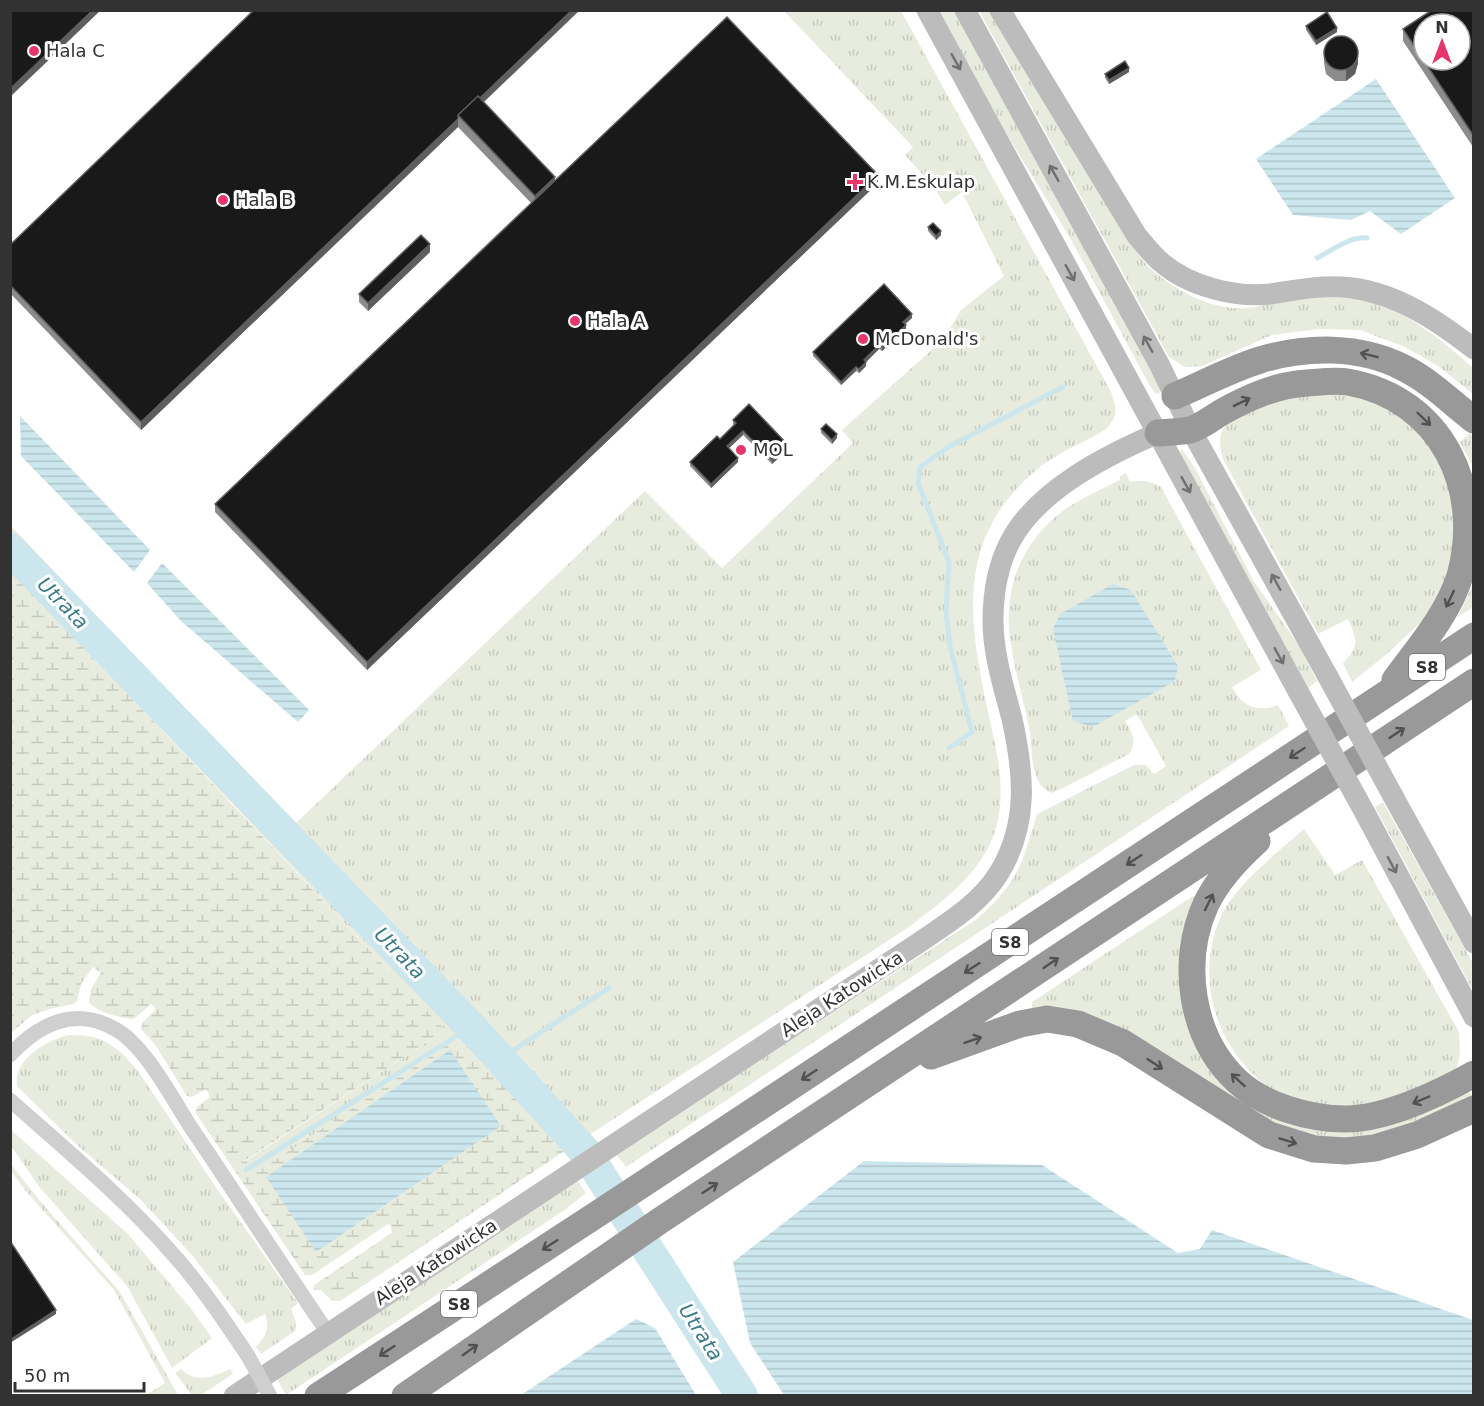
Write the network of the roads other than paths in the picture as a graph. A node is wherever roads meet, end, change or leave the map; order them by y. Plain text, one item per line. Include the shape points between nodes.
1 (927, 10) edge
2 (965, 10) edge
3 (1000, 10) edge
4 (1473, 349) edge
5 (1175, 396) junction
6 (1473, 420) edge
7 (1191, 430) junction
8 (1158, 433) junction
9 (1473, 636) edge
10 (1473, 682) edge
11 (1381, 698) junction
12 (1313, 789) junction
13 (1473, 943) edge
14 (1473, 1017) edge
15 (10, 1055) edge
16 (1473, 1074) edge
17 (880, 1077) junction
18 (10, 1100) edge
19 (1473, 1109) edge
20 (328, 1333) junction
21 (234, 1395) edge
22 (270, 1395) edge
23 (318, 1395) edge
24 (405, 1395) edge

1 -> 8 street
5 -> 2 street
3 - 4 street via 1137,236 1161,263 1183,277 1227,292 1268,294 1297,288 1342,287 1385,296 1425,314
6 -> 5 highway via 1404,368 1357,352 1304,351 1258,361
5 - 7 street
5 - 8 street
7 - 8 highway
7 -> 11 highway via 1268,390 1305,383 1347,382 1407,405 1434,429 1449,450 1467,504 1468,537 1459,578 1439,621
13 -> 7 street, bridge
8 -> 14 street, bridge
8 - 20 street, Aleja Katowicka via 1108,456 1056,489 1010,541 993,607 994,636 1019,754 1023,803 1010,852 982,895 917,945
9 - 11 highway, S8
12 -> 10 highway, S8
11 -> 23 highway, S8
16 -> 12 highway via 1410,1104 1348,1119 1318,1117 1282,1107 1237,1081 1218,1059 1206,1037 1192,989 1195,942 1206,905 1236,859
17 -> 12 highway, S8
15 - 20 street via 40,1029 70,1019 98,1022 130,1039
17 -> 19 highway via 1020,1024 1047,1019 1078,1024 1123,1043 1269,1135 1314,1149 1376,1148 1417,1135
24 -> 17 highway, S8 via 622,1246
18 - 22 street, bridge via 153,1232 205,1293
20 - 21 street, Aleja Katowicka

